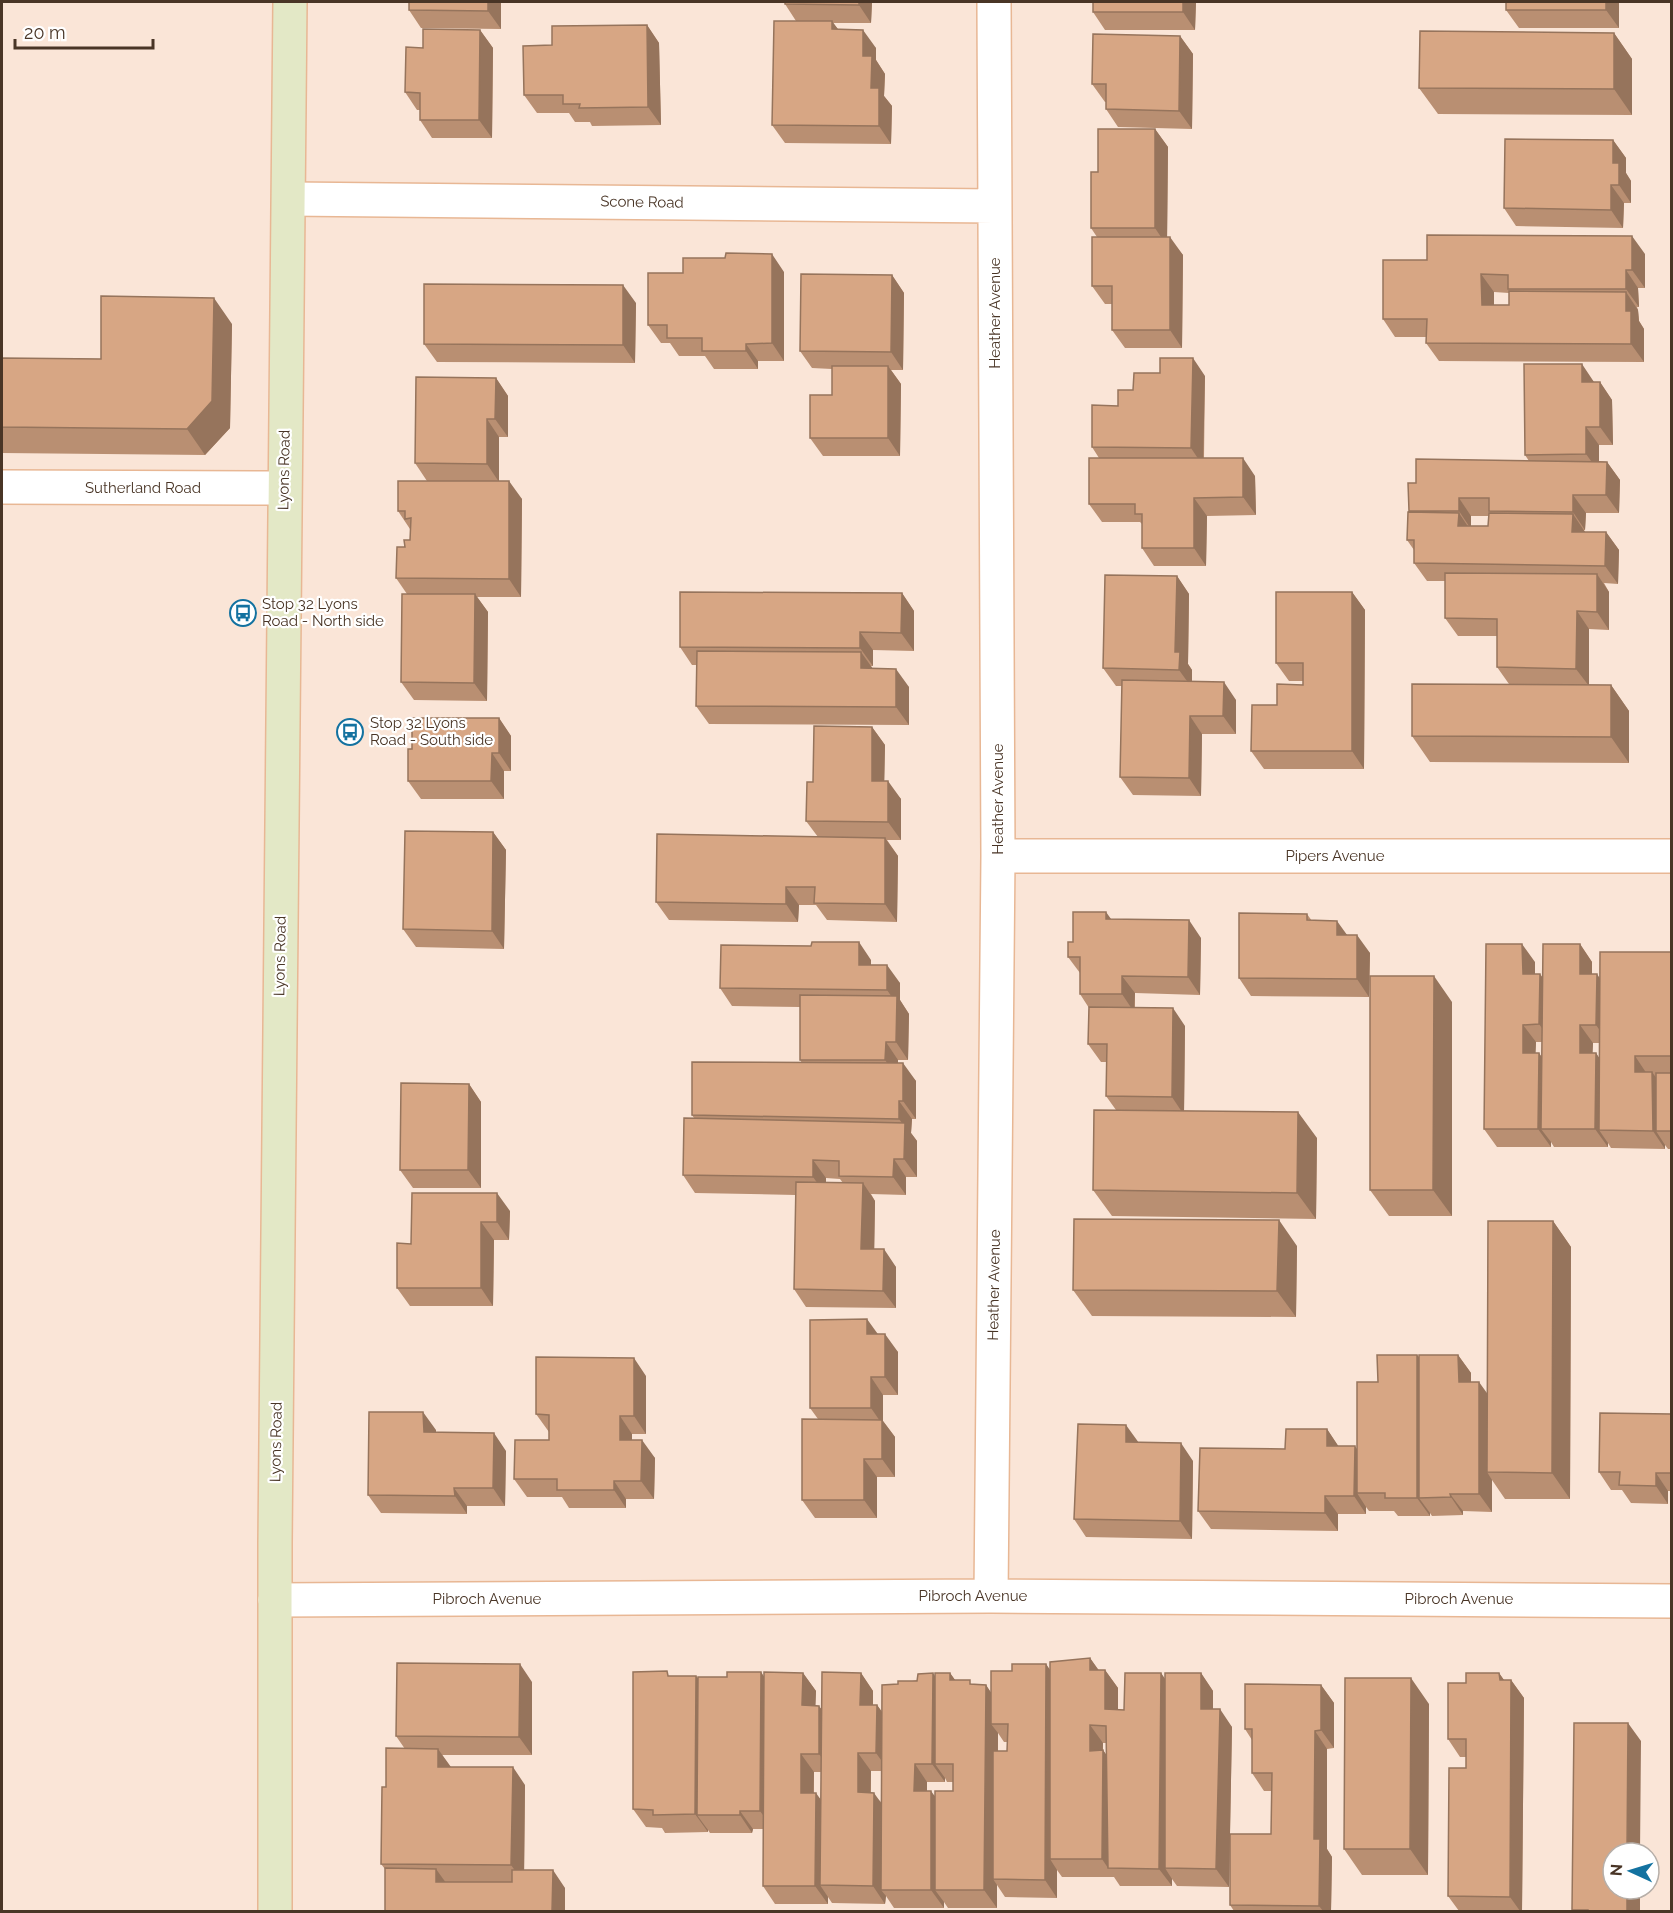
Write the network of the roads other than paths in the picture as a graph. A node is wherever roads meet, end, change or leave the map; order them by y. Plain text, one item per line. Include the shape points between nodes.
1 (291, 2) edge
2 (994, 2) edge
3 (289, 199) junction
4 (994, 206) junction
5 (2, 487) edge
6 (284, 488) junction
7 (998, 856) junction
8 (1671, 856) edge
9 (991, 1596) junction
10 (274, 1600) junction
11 (1671, 1601) edge
12 (275, 1911) edge

1 - 3 street, Lyons Road
2 - 4 street, Heather Avenue
3 - 4 street, Scone Road
3 - 6 street, Lyons Road
4 - 7 street, Heather Avenue
5 - 6 street, Sutherland Road
6 - 10 street, Lyons Road
7 - 8 street, Pipers Avenue
7 - 9 street, Heather Avenue
9 - 10 street, Pibroch Avenue
9 - 11 street, Pibroch Avenue
10 - 12 street, Lyons Road

